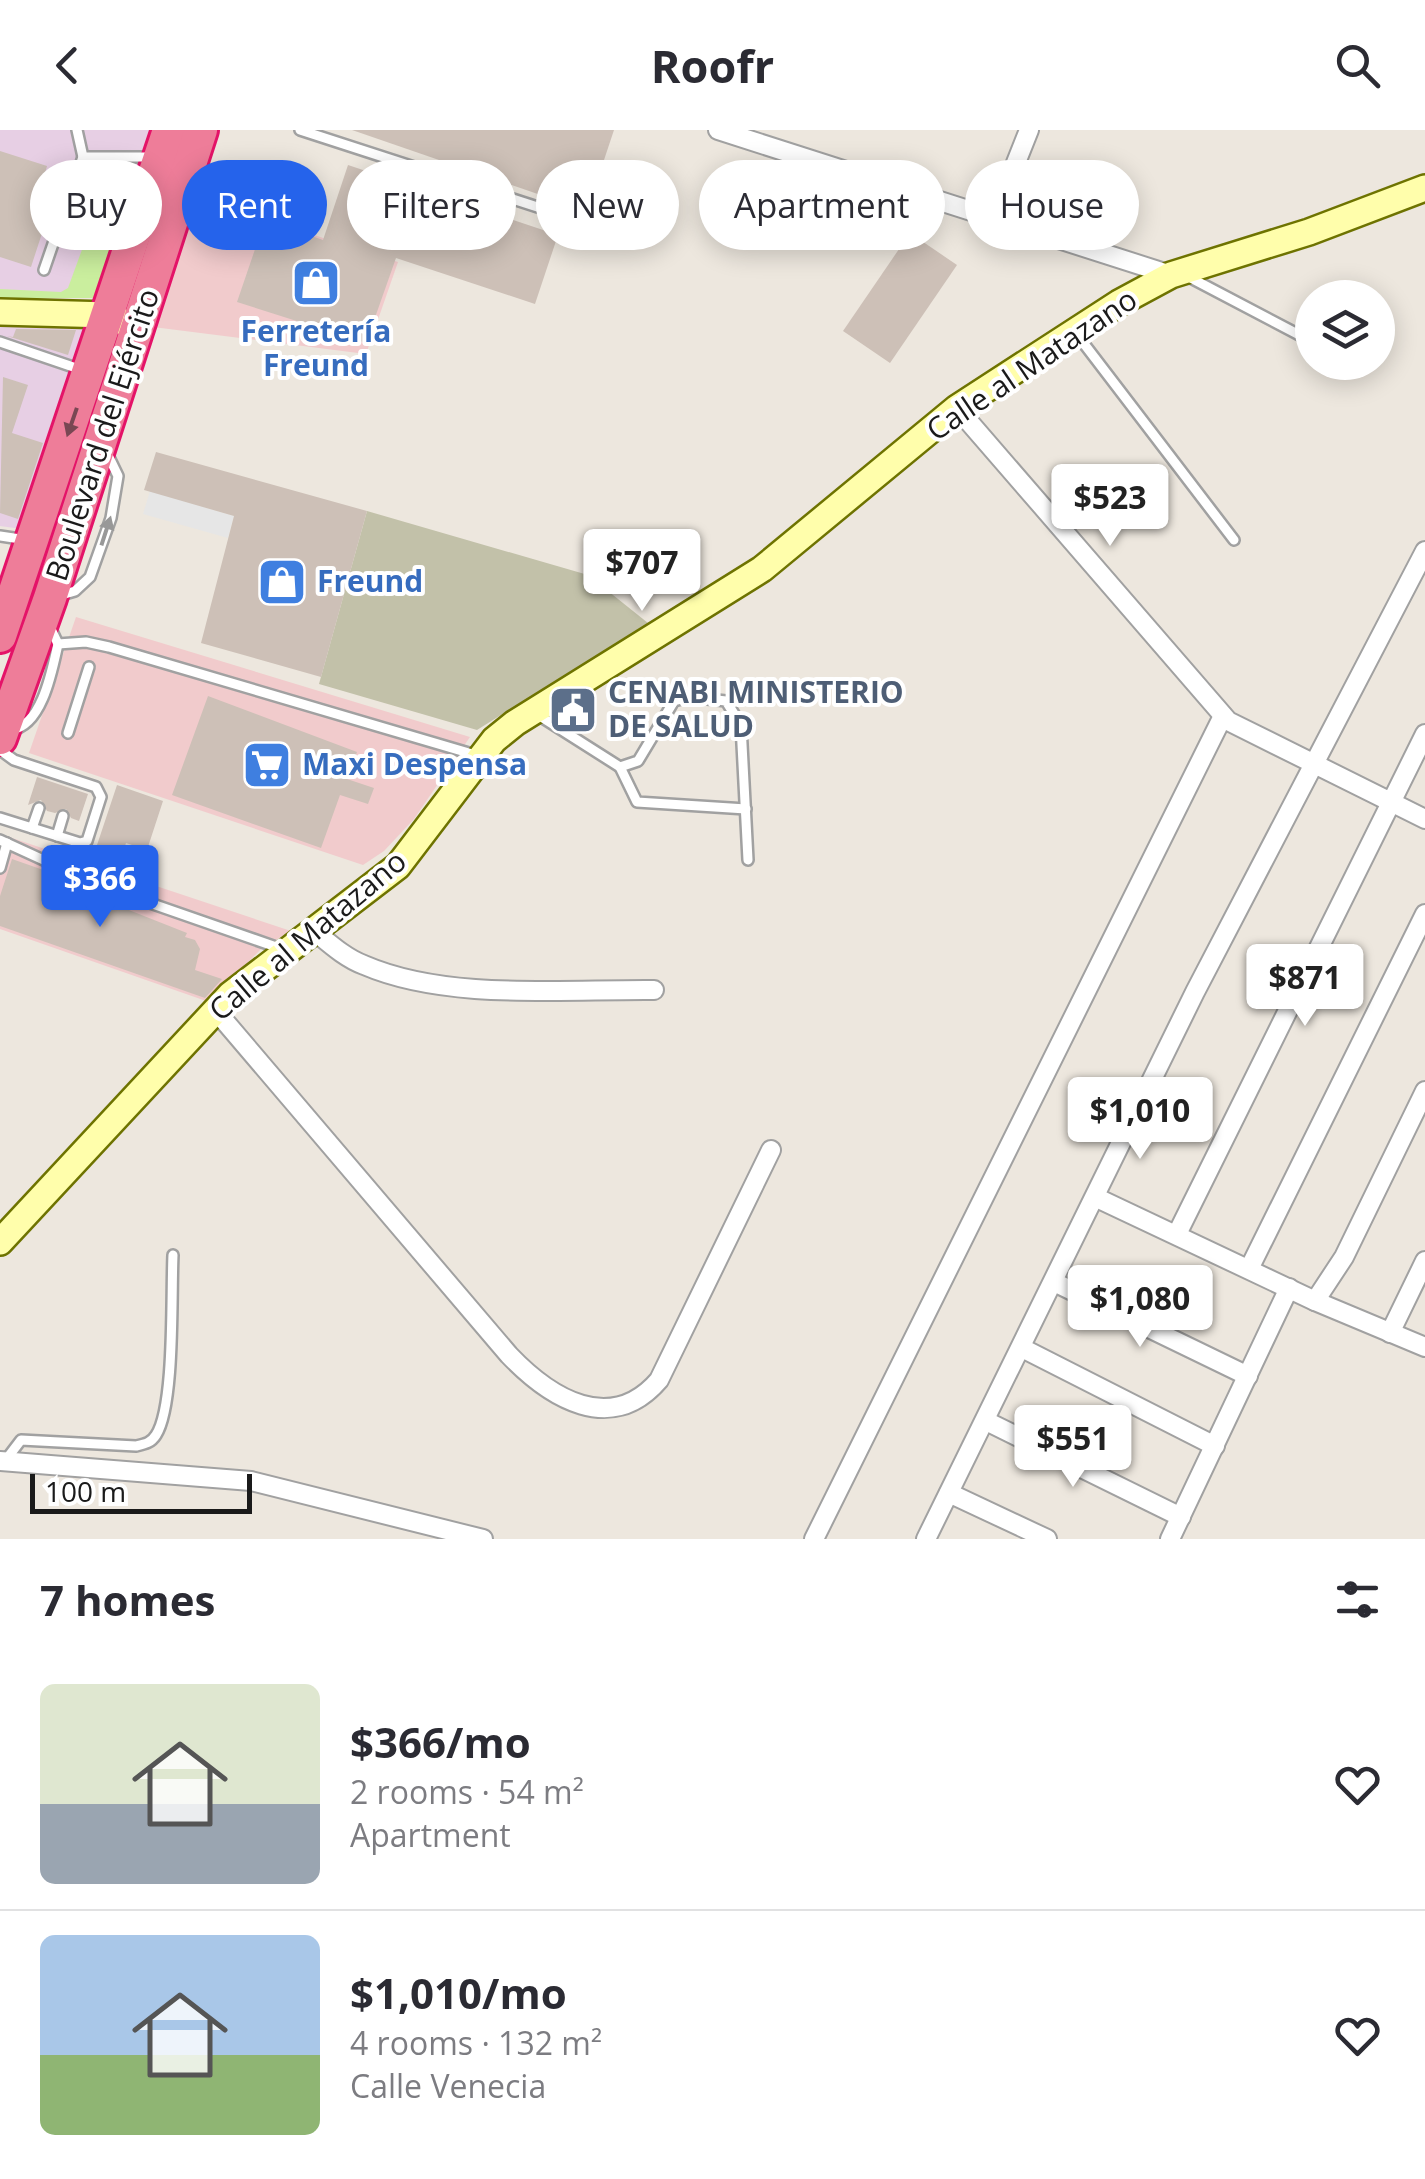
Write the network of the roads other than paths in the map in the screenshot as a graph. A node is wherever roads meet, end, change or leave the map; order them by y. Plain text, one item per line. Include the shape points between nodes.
1 (77, 130) edge
2 (201, 130) edge
3 (300, 130) edge
4 (718, 130) edge
5 (1028, 130) edge
6 (164, 145) edge
7 (83, 157) junction
8 (1016, 160) edge
9 (1425, 188) edge
10 (536, 207) edge
11 (965, 209) edge
12 (1097, 250) edge
13 (44, 270) dead end
14 (1175, 274) junction
15 (0, 312) edge
16 (122, 322) junction
17 (1073, 330) junction
18 (1295, 333) edge
19 (0, 342) edge
20 (89, 372) junction
21 (957, 408) junction
22 (99, 444) junction
23 (16, 539) edge
24 (1234, 540) dead end
25 (1425, 551) edge
26 (65, 553) junction
27 (17, 582) junction
28 (50, 621) junction
29 (0, 636) edge
30 (89, 667) dead end
31 (533, 712) junction
32 (1223, 716) junction
33 (68, 733) dead end
34 (1425, 734) edge
35 (1, 739) edge
36 (482, 757) junction
37 (1314, 764) junction
38 (620, 766) junction
39 (1390, 802) junction
40 (39, 808) dead end
41 (746, 809) junction
42 (63, 816) dead end
43 (0, 818) edge
44 (1425, 820) edge
45 (32, 828) junction
46 (57, 836) junction
47 (4, 842) edge
48 (748, 860) dead end
49 (0, 868) edge
50 (1425, 914) edge
51 (313, 930) junction
52 (285, 950) junction
53 (654, 990) dead end
54 (216, 1011) junction
55 (1425, 1091) edge
56 (771, 1150) dead end
57 (1097, 1198) junction
58 (1178, 1234) junction
59 (0, 1242) edge
60 (173, 1255) dead end
61 (1425, 1261) edge
62 (1249, 1269) junction
63 (1054, 1282) junction
64 (1289, 1288) junction
65 (1315, 1301) junction
66 (1390, 1333) junction
67 (1425, 1347) edge
68 (1022, 1348) junction
69 (1248, 1376) junction
70 (986, 1421) junction
71 (1215, 1446) junction
72 (2, 1461) edge
73 (949, 1492) junction
74 (1181, 1517) junction
75 (483, 1539) edge
76 (814, 1539) edge
77 (926, 1539) edge
78 (1047, 1539) edge
79 (1170, 1539) edge

1 - 7 lane
2 - 16 highway, Boulevard del Ejército
3 - 10 lane
4 - 11 street, Calle al Matazano
5 - 8 street
6 - 7 lane via 146,154
6 - 16 highway, Boulevard del Ejército
7 - 13 lane
9 - 14 street, Calle al Matazano
12 - 14 street, Calle al Matazano
14 - 17 street, Calle al Matazano
14 - 18 lane
15 - 16 street
16 - 20 highway, Boulevard del Ejército
16 - 22 highway, Boulevard del Ejército
17 - 21 street, Calle al Matazano
17 - 24 lane
19 - 20 lane
20 -> 23 highway, Boulevard del Ejército
21 - 31 street, Calle al Matazano via 762,568
21 - 32 street
22 - 26 highway, Boulevard del Ejército
28 -> 22 lane via 90,578 118,495 116,466
23 - 26 highway via 40,563
23 - 27 highway, Boulevard del Ejército
25 - 37 street
26 - 28 highway, Boulevard del Ejército
27 - 28 highway via 40,572 46,578
27 - 29 highway, Boulevard del Ejército
28 - 35 highway, Boulevard del Ejército
28 - 36 lane via 86,642
30 - 33 lane
31 - 36 street, Calle al Matazano
31 - 38 lane
32 - 37 street
32 - 76 street
34 - 39 street
35 - 46 lane via 6,757 96,787 101,797 87,840
36 - 51 street, Calle al Matazano via 398,866
37 - 39 street
37 - 57 street
38 - 41 lane via 636,802
38 - 41 lane via 638,761 674,702 726,701 741,725
39 - 44 street
39 - 58 street
40 - 45 lane
41 - 48 lane
42 - 46 lane
43 - 45 lane
45 - 46 lane
47 - 49 lane
47 - 52 lane via 98,885
50 - 62 street
51 - 52 street, Calle al Matazano
51 - 53 street via 362,965 414,980
52 - 54 street, Calle al Matazano
54 - 56 street via 509,1355 534,1381 582,1405 624,1406 645,1397 659,1380
54 - 59 street, Calle al Matazano
55 - 65 street via 1344,1257
57 - 58 street
57 - 63 street
58 - 62 street
60 - 72 lane via 166,1401 150,1443 21,1440
61 - 66 street
62 - 64 street
63 - 68 street
63 - 69 street
64 - 65 street
64 - 69 street
65 - 66 street
66 - 67 street
68 - 70 street
68 - 71 street
69 - 71 street
70 - 73 street
70 - 74 street
71 - 74 street
72 - 75 street via 251,1481
73 - 77 street
73 - 78 street
74 - 79 street

